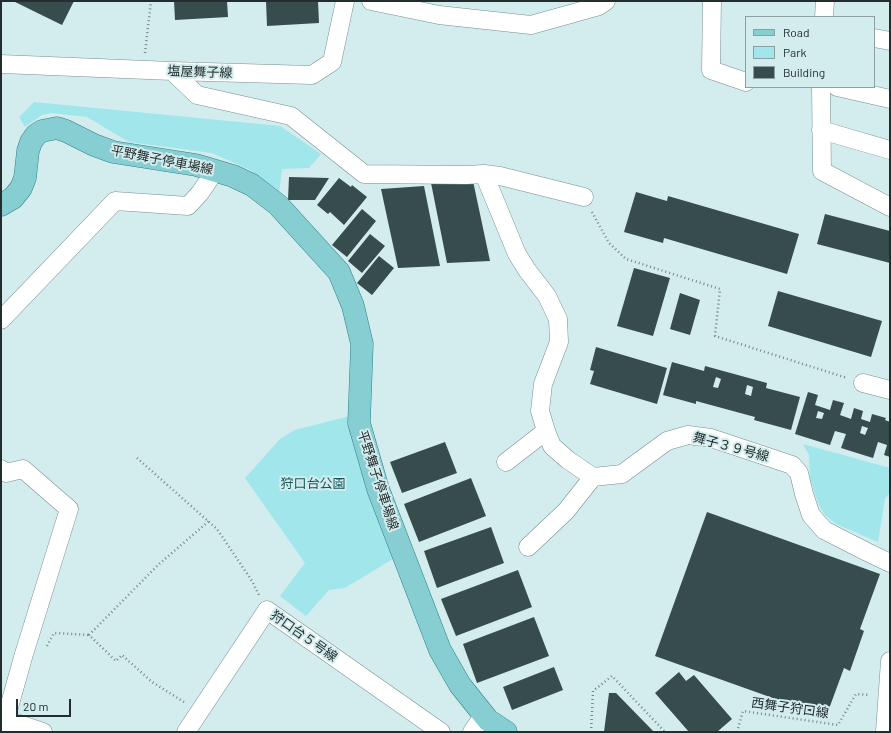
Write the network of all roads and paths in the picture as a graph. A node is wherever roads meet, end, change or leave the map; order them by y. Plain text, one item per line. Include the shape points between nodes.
1 (151, 1) edge
2 (345, 1) edge
3 (371, 1) edge
4 (606, 1) edge
5 (712, 1) edge
6 (825, 1) edge
7 (824, 16) edge
8 (875, 38) edge
9 (890, 41) edge
10 (1, 64) edge
11 (143, 69) junction
12 (172, 71) junction
13 (745, 82) edge
14 (821, 88) edge
15 (841, 88) edge
16 (890, 99) edge
17 (821, 130) junction
18 (890, 150) edge
19 (215, 170) junction
20 (484, 174) junction
21 (584, 197) joint
22 (1, 205) edge
23 (890, 206) edge
24 (1, 320) edge
25 (863, 382) joint
26 (890, 390) edge
27 (546, 431) junction
28 (137, 458) dead end
29 (506, 462) dead end
30 (1, 469) edge
31 (593, 477) junction
32 (209, 521) junction
33 (528, 547) dead end
34 (890, 562) edge
35 (267, 610) junction
36 (54, 633) dead end
37 (89, 635) junction
38 (890, 661) edge
39 (888, 697) junction
40 (200, 712) junction
41 (3, 723) edge
42 (478, 724) edge
43 (43, 732) edge
44 (186, 732) edge
45 (441, 732) edge
46 (506, 732) edge
47 (591, 732) edge
48 (665, 732) edge
49 (737, 732) edge
50 (885, 732) edge

1 - 11 path
2 - 12 street, 塩屋舞子線 via 332,62 312,75
3 - 4 street via 439,15 531,25 599,6
5 - 13 street via 711,70
6 - 7 street
8 - 9 street
10 - 11 street, 塩屋舞子線
11 - 12 street, 塩屋舞子線
12 - 20 street via 197,96 291,116 364,174
14 - 17 street
15 - 16 street
17 - 18 street
17 - 23 street via 822,171
19 - 22 main road, 平野舞子停車場線 via 113,152 66,131 49,128 36,135 31,142 21,188 13,198
19 - 24 street via 188,206 115,201
19 - 42 main road, 平野舞子停車場線 via 252,185 266,195 339,272 353,306 362,344 360,423 378,489 440,650 460,684
20 - 21 street
20 - 27 street via 517,254 547,296 558,319 559,342 543,384 540,411
21 - 25 path via 609,242 626,259 720,290 716,336
25 - 26 street
27 - 29 street
27 - 31 street via 552,446
28 - 32 path
30 - 41 street via 6,473 23,469 69,509
31 - 33 street via 566,511
31 - 34 street, 舞子３９号線 via 622,474 667,441 688,435 711,438 792,465 799,472 811,515 824,530
32 - 35 path via 252,580
32 - 37 path via 158,565
35 - 40 street, 狩口台５号線
35 - 45 street, 狩口台５号線
36 - 37 path
37 - 40 path via 116,661 122,655 152,682
38 - 39 street
39 - 49 path, 西舞子狩口線 via 856,694 838,724 743,711
39 - 50 street
40 - 44 street, 狩口台５号線
41 - 43 street
42 - 46 main road, 平野舞子停車場線 via 488,720
47 - 48 path via 593,691 612,676

